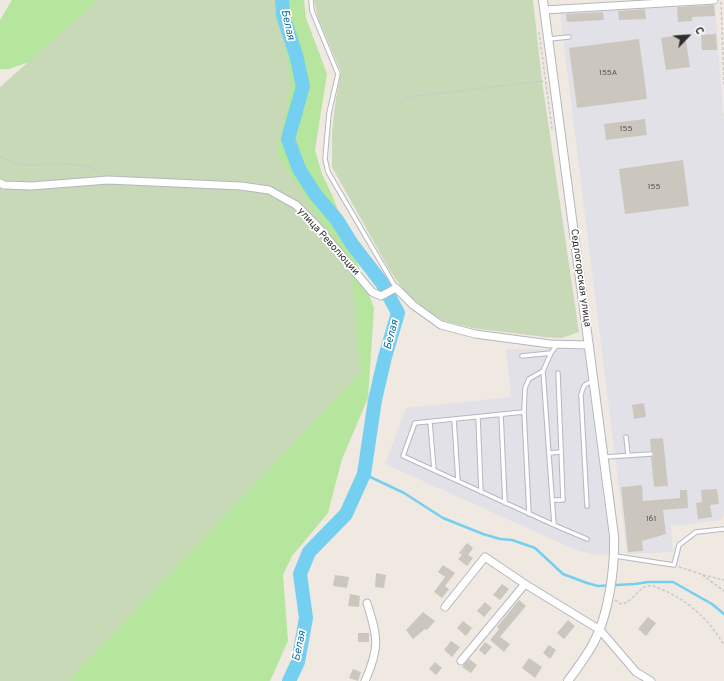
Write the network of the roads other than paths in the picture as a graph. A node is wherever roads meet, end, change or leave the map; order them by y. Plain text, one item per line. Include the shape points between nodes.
1 (311, 0) edge
2 (543, 0) edge
3 (714, 0) edge
4 (685, 1) edge
5 (544, 10) junction
6 (569, 37) dead end
7 (548, 39) junction
8 (0, 183) edge
9 (396, 288) junction
10 (558, 344) junction
11 (589, 345) junction
12 (551, 353) junction
13 (522, 356) dead end
14 (543, 371) junction
15 (558, 373) dead end
16 (594, 382) junction
17 (524, 412) junction
18 (501, 414) junction
19 (478, 417) junction
20 (454, 419) junction
21 (430, 422) junction
22 (626, 437) dead end
23 (562, 452) junction
24 (549, 453) junction
25 (651, 454) dead end
26 (628, 455) junction
27 (605, 457) junction
28 (434, 470) junction
29 (458, 481) junction
30 (481, 492) junction
31 (552, 500) junction
32 (505, 503) junction
33 (587, 506) dead end
34 (529, 514) junction
35 (554, 526) junction
36 (724, 528) edge
37 (587, 539) dead end
38 (615, 556) junction
39 (525, 584) junction
40 (367, 603) dead end
41 (445, 607) dead end
42 (600, 630) junction
43 (461, 661) dead end
44 (365, 681) edge
45 (568, 681) edge
46 (650, 681) edge

1 - 9 lane via 312,11 338,74 329,113 325,159 328,172
2 - 5 street, Седлогорская улица
3 - 4 street
4 - 5 street
5 - 7 street, Седлогорская улица
6 - 7 lane
7 - 11 street, Седлогорская улица
8 - 9 street, улица Революции via 32,186 108,180 241,186 269,190 296,206 372,292 381,296
9 - 10 street via 413,305 441,325 475,334
10 - 11 street
10 - 12 lane
11 - 16 street, Седлогорская улица
12 - 13 lane
12 - 14 lane
14 - 17 lane via 529,379 525,388
14 - 24 lane
15 - 23 lane
16 - 27 street, Седлогорская улица
16 - 33 lane via 587,383 581,395
17 - 18 lane
17 - 34 lane
18 - 19 lane
18 - 32 lane
19 - 20 lane
19 - 30 lane
20 - 21 lane
20 - 29 lane
21 - 28 lane
21 - 28 lane via 415,423 403,456
22 - 26 lane
23 - 24 lane
23 - 31 lane via 563,500
24 - 31 lane
25 - 26 lane
26 - 27 lane
27 - 38 street, Седлогорская улица
28 - 29 lane
29 - 30 lane
30 - 32 lane
31 - 35 lane
32 - 34 lane
34 - 35 lane
35 - 37 lane
36 - 38 lane via 696,532 679,545 674,565
38 - 42 street, Седлогорская улица
39 - 41 street via 485,557
39 - 42 street
39 - 43 street
40 - 44 street via 377,638 373,662
42 - 45 street, Седлогорская улица
42 - 46 street via 636,672

